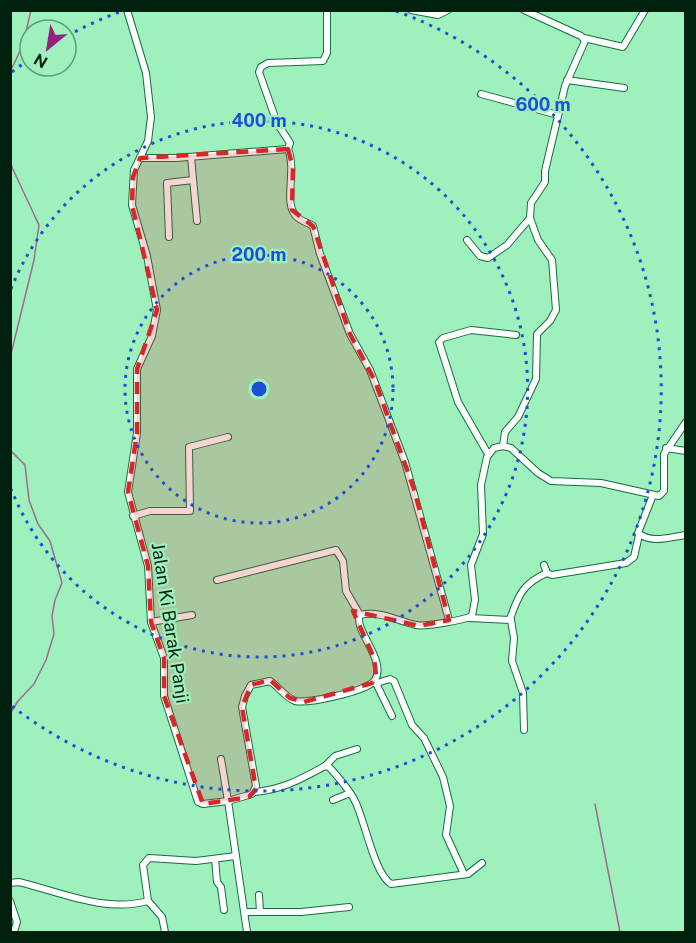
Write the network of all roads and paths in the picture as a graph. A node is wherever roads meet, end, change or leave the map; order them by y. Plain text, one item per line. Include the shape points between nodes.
1 (127, 10) edge
2 (327, 10) edge
3 (411, 10) edge
4 (448, 10) edge
5 (524, 10) edge
6 (645, 10) edge
7 (584, 38) junction
8 (567, 80) junction
9 (624, 88) dead end
10 (481, 94) dead end
11 (558, 115) junction
12 (288, 149) junction
13 (191, 157) junction
14 (140, 158) junction
15 (193, 180) junction
16 (530, 218) junction
17 (197, 221) dead end
18 (169, 237) dead end
19 (467, 240) dead end
20 (516, 335) dead end
21 (686, 422) edge
22 (228, 437) dead end
23 (503, 446) junction
24 (666, 448) junction
25 (686, 451) edge
26 (488, 454) junction
27 (653, 495) junction
28 (133, 516) junction
29 (639, 535) junction
30 (686, 536) edge
31 (544, 565) dead end
32 (547, 573) junction
33 (217, 580) dead end
34 (192, 615) dead end
35 (360, 615) junction
36 (470, 618) junction
37 (510, 619) junction
38 (449, 620) junction
39 (151, 622) junction
40 (376, 682) junction
41 (392, 716) dead end
42 (524, 730) dead end
43 (357, 749) dead end
44 (221, 759) dead end
45 (325, 766) junction
46 (254, 792) junction
47 (350, 793) junction
48 (333, 800) dead end
49 (228, 801) junction
50 (236, 856) junction
51 (215, 859) junction
52 (482, 863) dead end
53 (464, 874) junction
54 (10, 883) edge
55 (259, 895) dead end
56 (10, 901) edge
57 (148, 901) junction
58 (349, 907) dead end
59 (224, 910) dead end
60 (245, 912) junction
61 (260, 912) junction
62 (14, 933) edge
63 (165, 933) edge
64 (247, 933) edge

1 - 14 street, Jalan Ki Barak Panji via 146,76 151,117 148,141
2 - 12 street via 327,53 323,61 268,63 259,72 277,123 288,139
3 - 4 street via 438,15
5 - 7 street
6 - 7 street via 623,47
7 - 8 street via 584,46
8 - 9 street
8 - 11 street
10 - 11 street
11 - 16 street via 544,171 545,182 531,203
12 - 13 street
12 - 38 street via 293,168 292,210 300,220 313,226 350,334 375,381 414,489
13 - 14 street
13 - 15 street
14 - 28 street, Jalan Ki Barak Panji via 133,177 132,205 157,310 135,382 136,433 128,492
15 - 17 street
15 - 18 street via 167,183
16 - 19 street via 507,245 488,258 480,256
16 - 23 street via 538,240 552,260 556,310 537,334 536,379 518,417 505,432
20 - 26 street via 471,330 439,342 458,402
21 - 24 street
22 - 28 street via 189,447 190,511 150,511
23 - 26 street
23 - 27 street via 515,451 547,480 614,485
24 - 25 street
24 - 27 street via 662,463 664,491
26 - 36 street via 481,485 482,538 471,565 475,600
27 - 29 street
28 - 39 street, Jalan Ki Barak Panji via 148,566
29 - 30 street via 658,540
29 - 32 street via 629,562
31 - 32 street
32 - 37 street via 525,585
33 - 35 street via 336,550 343,561 346,591
34 - 39 street
35 - 38 street via 390,617 419,626
35 - 40 street via 358,622 374,658
36 - 37 street
36 - 38 street
37 - 42 street via 514,638 512,661 523,693
39 - 49 street, Jalan Ki Barak Panji via 164,658 164,696 198,802
40 - 41 street
40 - 46 street via 304,702 290,698 270,681 251,685 242,707
40 - 53 street via 394,681 412,725 434,755 449,797 446,835
43 - 45 street via 335,756
44 - 49 street
45 - 46 street via 297,782
45 - 47 street
46 - 49 street via 249,797
47 - 48 street
47 - 53 street via 389,883
49 - 50 street
50 - 51 street
50 - 60 street
51 - 57 street via 149,858 143,866
51 - 59 street
52 - 53 street via 474,872
54 - 57 street via 117,905
55 - 61 street
56 - 62 street via 17,922
57 - 63 street via 162,917
58 - 61 street
60 - 61 street
60 - 64 street

